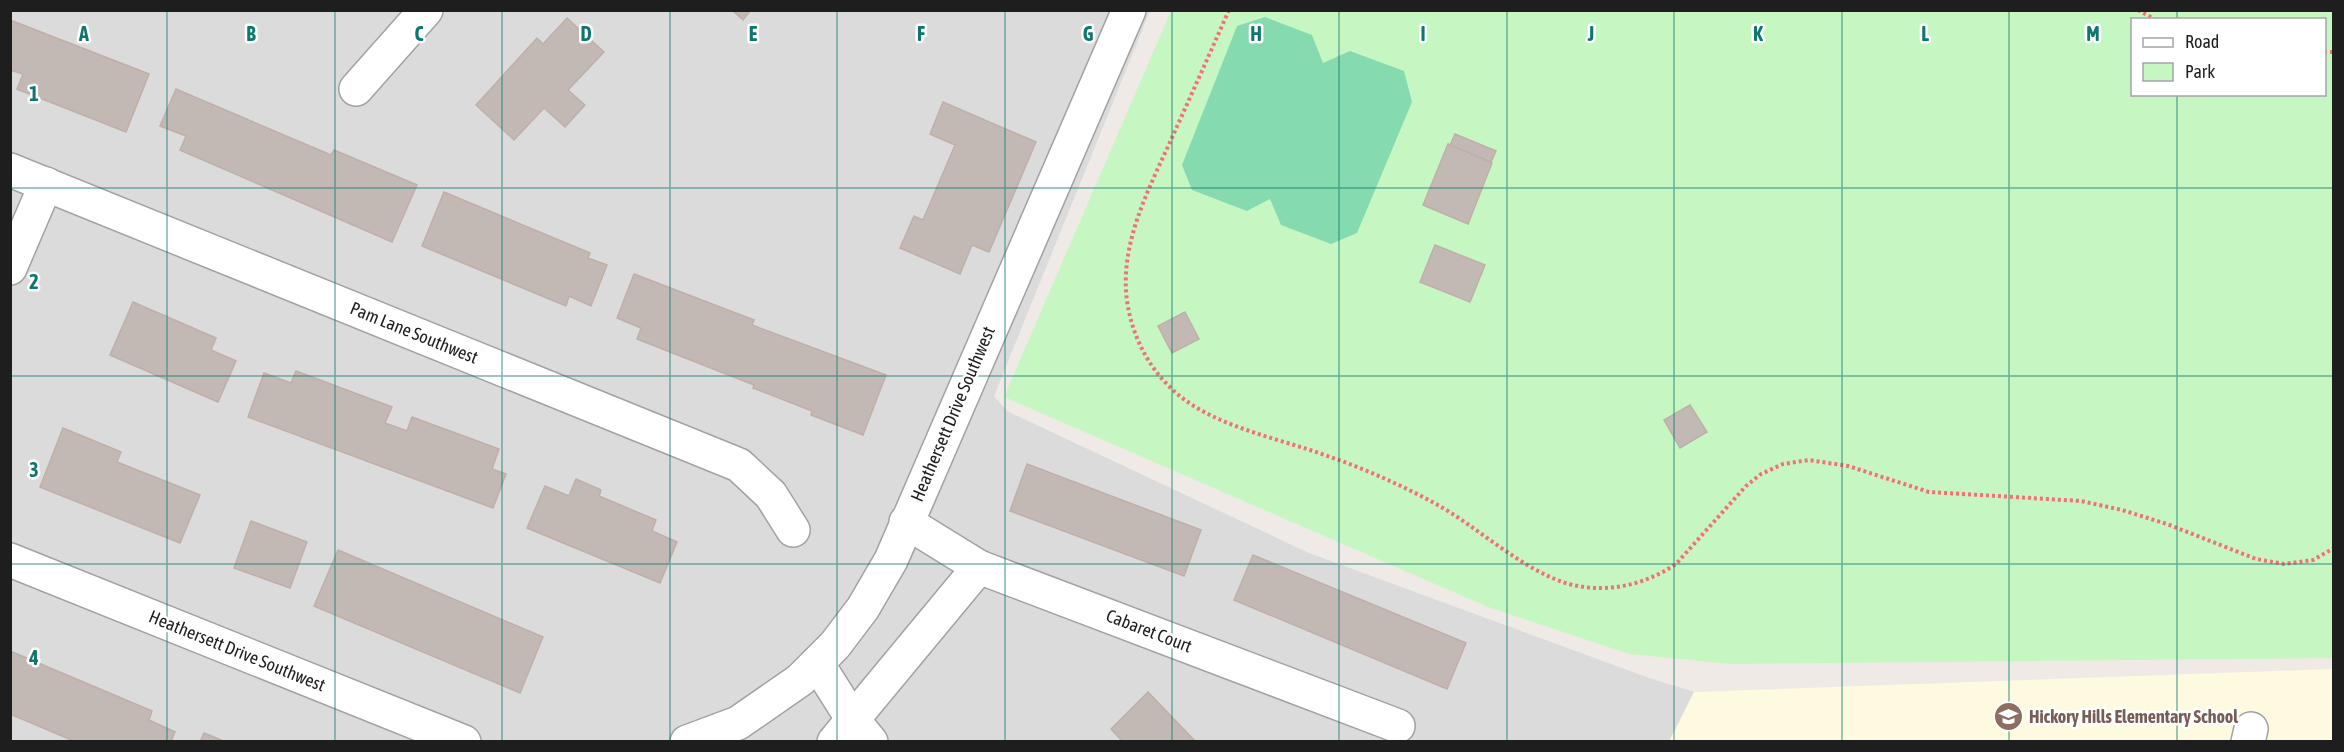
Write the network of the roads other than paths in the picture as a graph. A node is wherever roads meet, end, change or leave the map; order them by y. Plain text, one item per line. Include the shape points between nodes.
1 (426, 10) edge
2 (1129, 10) edge
3 (356, 89) dead end
4 (10, 170) edge
5 (46, 184) junction
6 (10, 268) edge
7 (906, 522) junction
8 (793, 530) dead end
9 (10, 560) edge
10 (979, 567) junction
11 (817, 663) junction
12 (1398, 726) dead end
13 (853, 734) edge
14 (464, 741) edge
15 (687, 741) edge

1 - 3 street
2 - 7 street, Heathersett Drive Southwest
4 - 5 street, Pam Lane Southwest
5 - 6 street
5 - 8 street, Pam Lane Southwest via 740,465 771,495
7 - 10 street, Cabaret Court
7 - 11 street, Heathersett Drive Southwest via 891,560 863,608
9 - 14 street, Heathersett Drive Southwest
10 - 12 street, Cabaret Court
10 - 13 street
11 - 13 street
11 - 15 street, Heathersett Drive Southwest via 800,680 738,723

